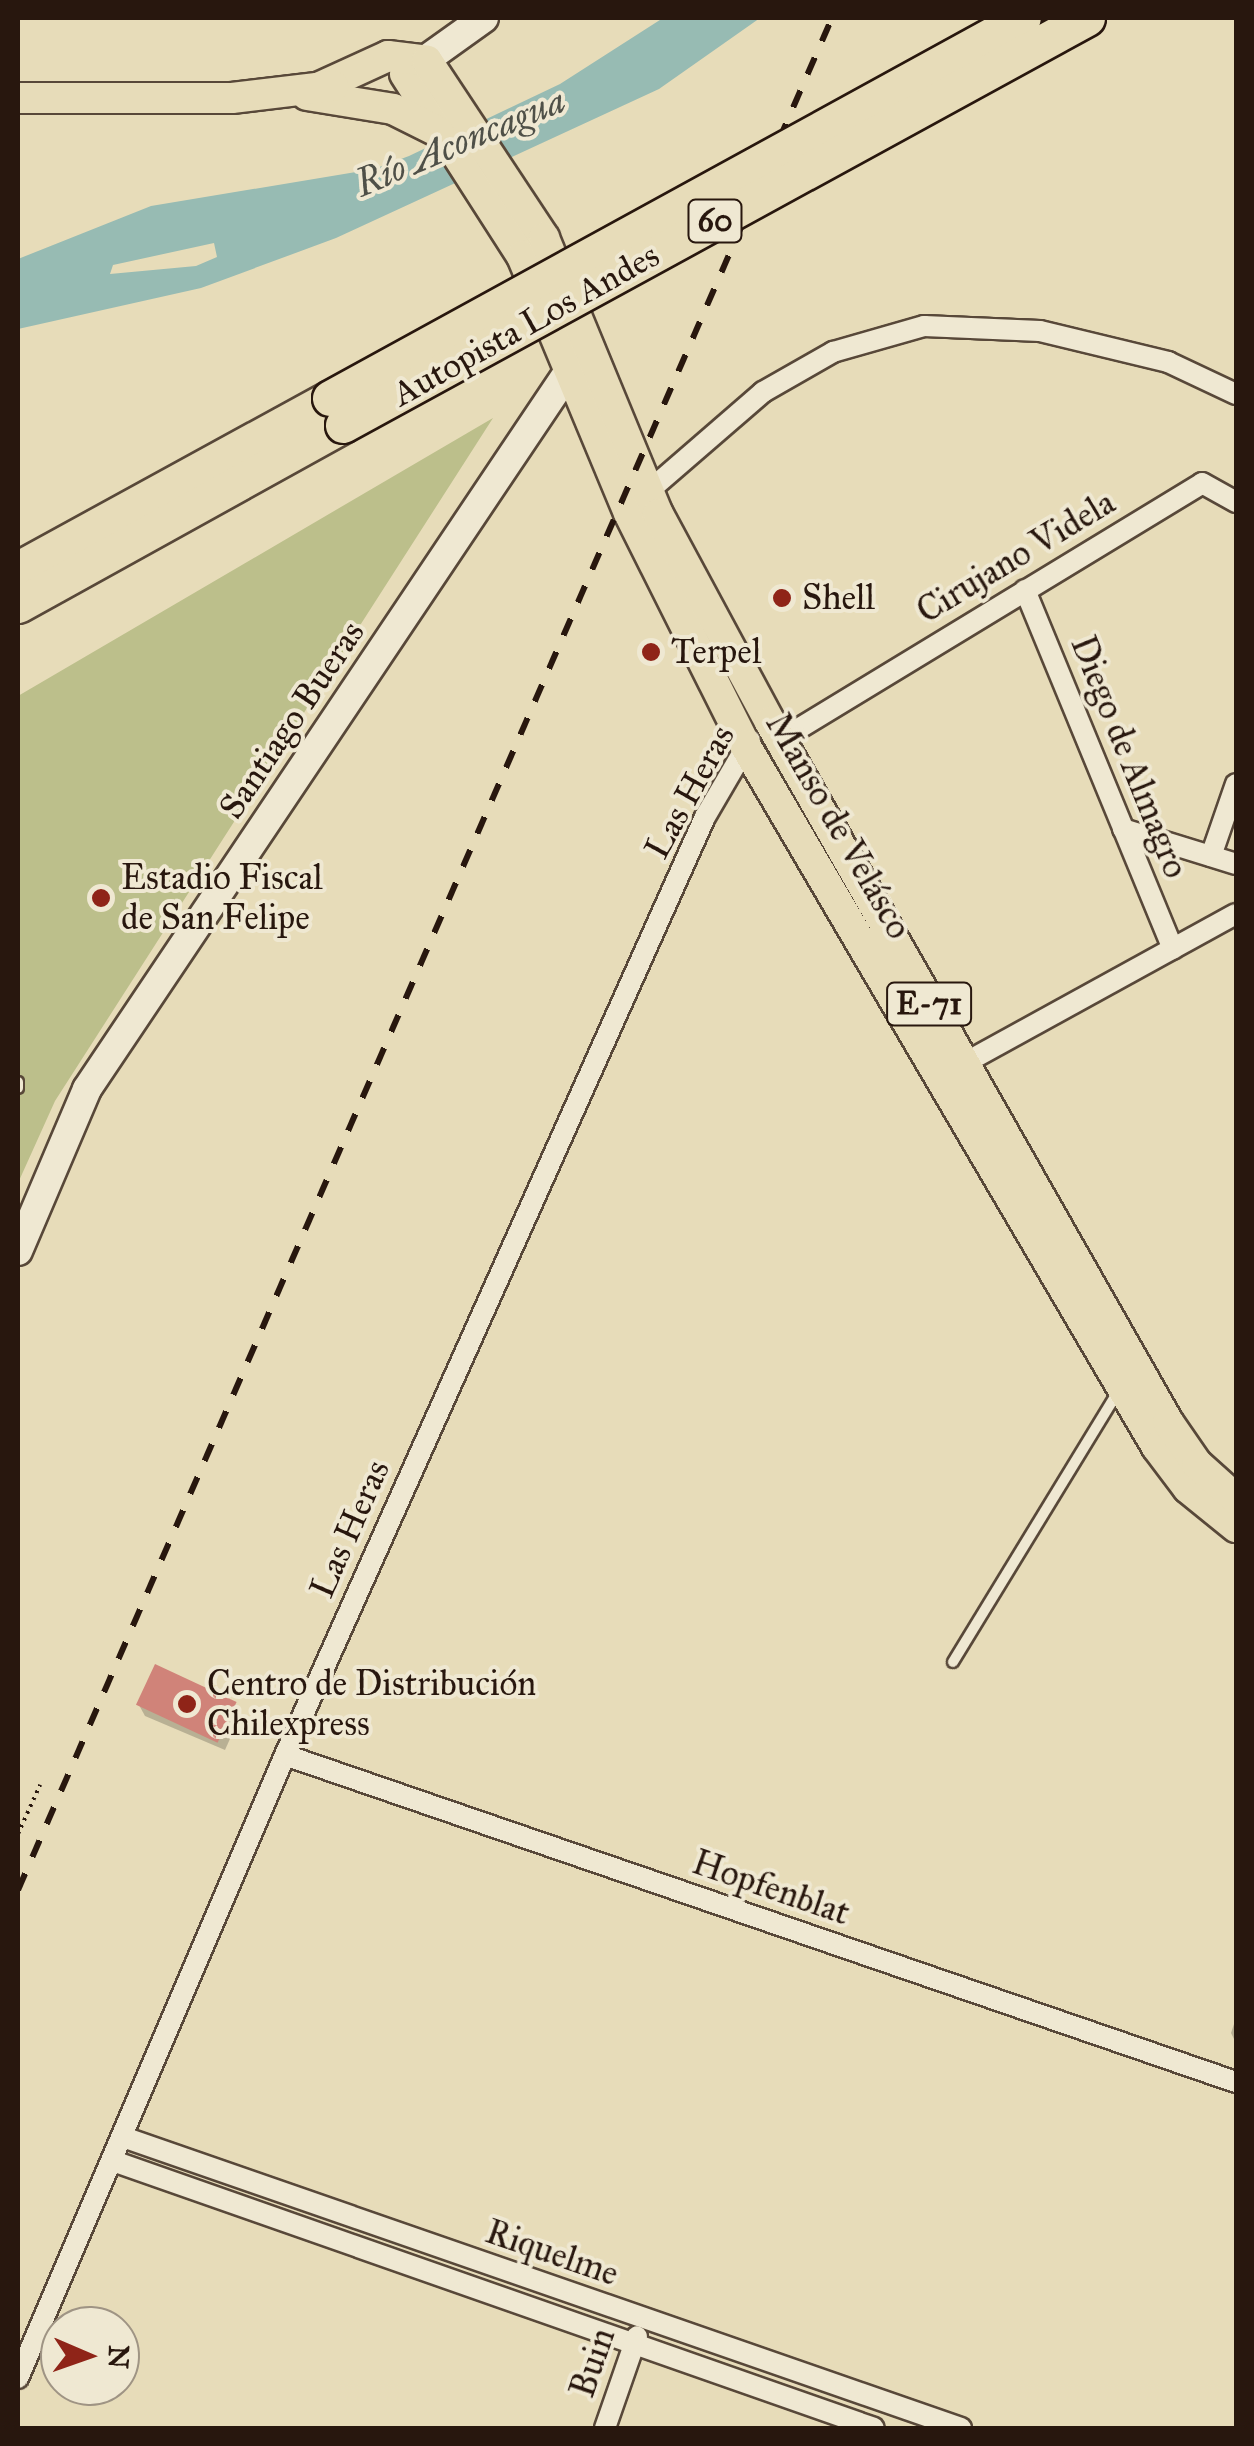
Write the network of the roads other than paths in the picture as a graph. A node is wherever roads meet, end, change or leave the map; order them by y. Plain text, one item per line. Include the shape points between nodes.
1 (475, 18) edge
2 (484, 18) edge
3 (1023, 18) edge
4 (1087, 18) edge
5 (411, 57) junction
6 (303, 90) junction
7 (18, 98) edge
8 (442, 133) junction
9 (533, 247) junction
10 (585, 343) junction
11 (570, 376) junction
12 (1236, 394) edge
13 (337, 412) junction
14 (638, 502) junction
15 (1236, 502) edge
16 (18, 569) edge
17 (1025, 590) junction
18 (18, 605) edge
19 (775, 731) junction
20 (745, 745) junction
21 (1236, 784) edge
22 (1124, 829) junction
23 (1211, 856) junction
24 (1236, 864) edge
25 (1236, 914) edge
26 (1172, 949) junction
27 (963, 1064) junction
28 (18, 1251) edge
29 (1122, 1386) junction
30 (1236, 1497) edge
31 (1236, 1527) edge
32 (952, 1662) dead end
33 (284, 1756) junction
34 (1236, 2082) edge
35 (124, 2137) junction
36 (113, 2161) junction
37 (643, 2320) junction
38 (634, 2346) junction
39 (18, 2378) edge
40 (606, 2428) edge
41 (874, 2428) edge
42 (961, 2428) edge

1 - 5 street
2 - 5 street
3 - 13 highway, Autopista Los Andes / 60, bridge
4 - 13 highway, Autopista Los Andes / 60, bridge
5 - 6 main road
5 - 8 main road, Manso de Velásco
5 - 9 main road, Manso de Velásco via 454,101
6 - 7 main road
6 - 8 main road via 392,110
8 - 9 main road, Manso de Velásco
9 - 10 main road, Manso de Velásco / E-71
9 - 11 main road, Manso de Velásco / E-71
10 - 11 street, Santiago Bueras
10 - 14 main road, Manso de Velásco / E-71
11 - 14 main road, Manso de Velásco / E-71
11 - 28 street, Santiago Bueras via 87,1089
12 - 14 street via 1168,362 1040,331 924,326 833,352 763,392
13 - 16 highway, Autopista Los Andes / 60
13 - 18 highway, Autopista Los Andes / 60
14 - 19 main road, Manso de Velásco / E-71
14 - 20 main road, Manso de Velásco / E-71
15 - 17 street, Cirujano Videla via 1202,482
17 - 19 street, Cirujano Videla
17 - 22 street, Diego de Almagro
19 - 20 street, Las Heras
19 - 27 main road, Manso de Velásco / E-71
20 - 29 main road, Manso de Velásco / E-71
20 - 33 street, Las Heras via 697,835
21 - 23 street
22 - 23 street
22 - 26 street, Diego de Almagro
23 - 24 street
25 - 26 street
26 - 27 street
27 - 30 main road, Manso de Velásco / E-71 via 1168,1422 1198,1464
29 - 31 main road, Manso de Velásco / E-71 via 1172,1468
29 - 32 lane
33 - 34 street, Hopfenblat
33 - 35 street, Las Heras
35 - 36 street, Las Heras
35 - 37 street, Riquelme
36 - 38 street, Riquelme
36 - 39 street, Las Heras
37 - 38 street, Buin
37 - 42 street, Riquelme
38 - 40 street, Buin
38 - 41 street, Riquelme

